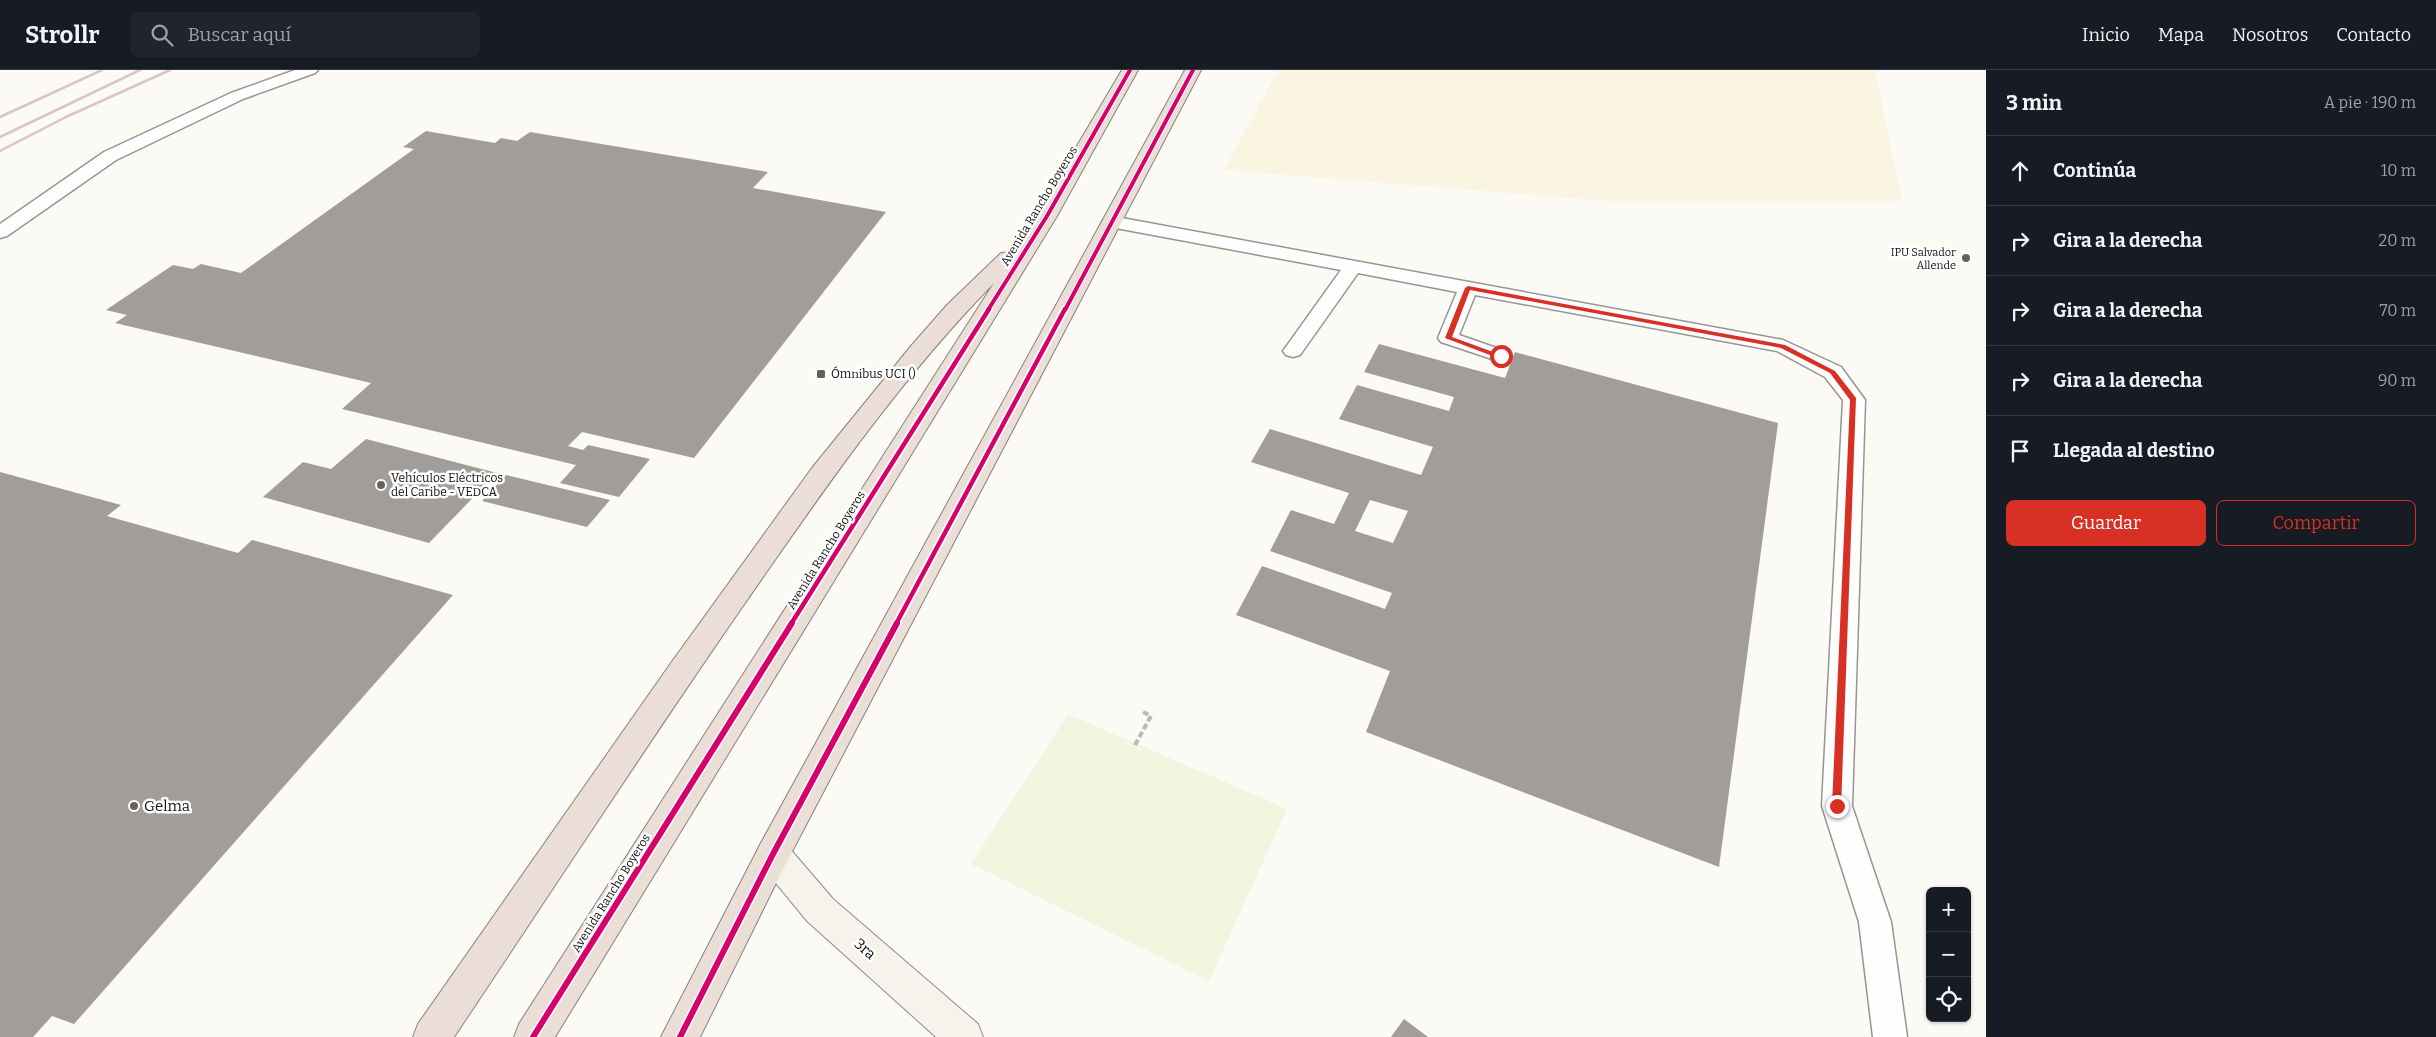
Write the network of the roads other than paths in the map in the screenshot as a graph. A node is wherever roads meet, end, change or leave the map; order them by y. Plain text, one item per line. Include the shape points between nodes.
1 (310, 70) edge
2 (1130, 70) edge
3 (1193, 70) edge
4 (1047, 216) junction
5 (1112, 222) junction
6 (0, 232) edge
7 (1353, 267) junction
8 (1468, 288) junction
9 (1293, 351) dead end
10 (1501, 356) dead end
11 (772, 854) junction
12 (432, 1037) edge
13 (533, 1037) edge
14 (680, 1037) edge
15 (964, 1037) edge
16 (1890, 1037) edge

1 - 6 lane via 237,96 110,156
2 - 4 highway, Avenida Rancho Boyeros
3 - 5 highway
4 - 12 highway via 919,351 821,474
4 - 13 highway, Avenida Rancho Boyeros
5 - 7 lane
5 - 11 highway
7 - 8 lane
7 - 9 lane
8 - 10 lane via 1448,338
8 - 16 lane via 1783,346 1833,372 1854,400 1837,806 1875,922
11 - 14 highway
11 - 15 street, 3ra via 820,910

